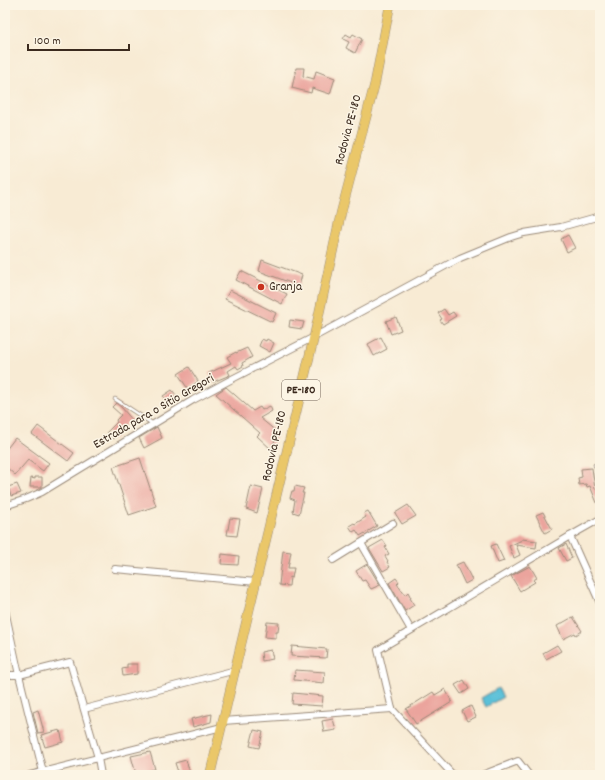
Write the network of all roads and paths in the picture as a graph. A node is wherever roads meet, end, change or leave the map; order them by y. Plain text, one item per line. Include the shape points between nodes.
1 (390, 5) edge
2 (600, 216) edge
3 (314, 337) junction
4 (115, 399) dead end
5 (153, 424) junction
6 (595, 465) dead end
7 (600, 473) edge
8 (5, 506) edge
9 (600, 519) edge
10 (393, 523) dead end
11 (570, 536) junction
12 (361, 543) junction
13 (333, 560) dead end
14 (115, 569) dead end
15 (256, 582) junction
16 (600, 603) edge
17 (5, 610) edge
18 (411, 630) junction
19 (236, 670) junction
20 (19, 674) junction
21 (5, 676) edge
22 (84, 709) junction
23 (392, 709) junction
24 (222, 724) junction
25 (98, 758) junction
26 (43, 772) junction
27 (30, 775) edge
28 (102, 775) edge
29 (210, 775) edge
30 (453, 775) edge
31 (482, 775) edge
32 (529, 775) edge

1 - 3 main road, Rodovia PE-180 / PE-180 via 375,83 341,213
2 - 3 street, Estrada para o Sitio Gregori via 524,232 460,258
3 - 5 street, Estrada para o Sitio Gregori via 193,400
3 - 15 main road, Rodovia PE-180 / PE-180
4 - 5 lane
5 - 8 street, Estrada para o Sitio Gregori via 42,492
6 - 7 lane
9 - 11 street
10 - 12 street
11 - 16 street
11 - 18 street
12 - 13 street
12 - 18 street
14 - 15 street
15 - 19 main road, Rodovia PE-180 / PE-180
17 - 20 street
18 - 23 street via 378,650
19 - 22 street
19 - 24 main road, Rodovia PE-180 / PE-180
20 - 21 street
20 - 22 street via 70,662
20 - 26 street
22 - 25 street
23 - 24 street
23 - 30 street
24 - 25 street
24 - 29 main road, Rodovia PE-180 / PE-180
25 - 26 street
25 - 28 street
26 - 27 street
31 - 32 street via 518,761

